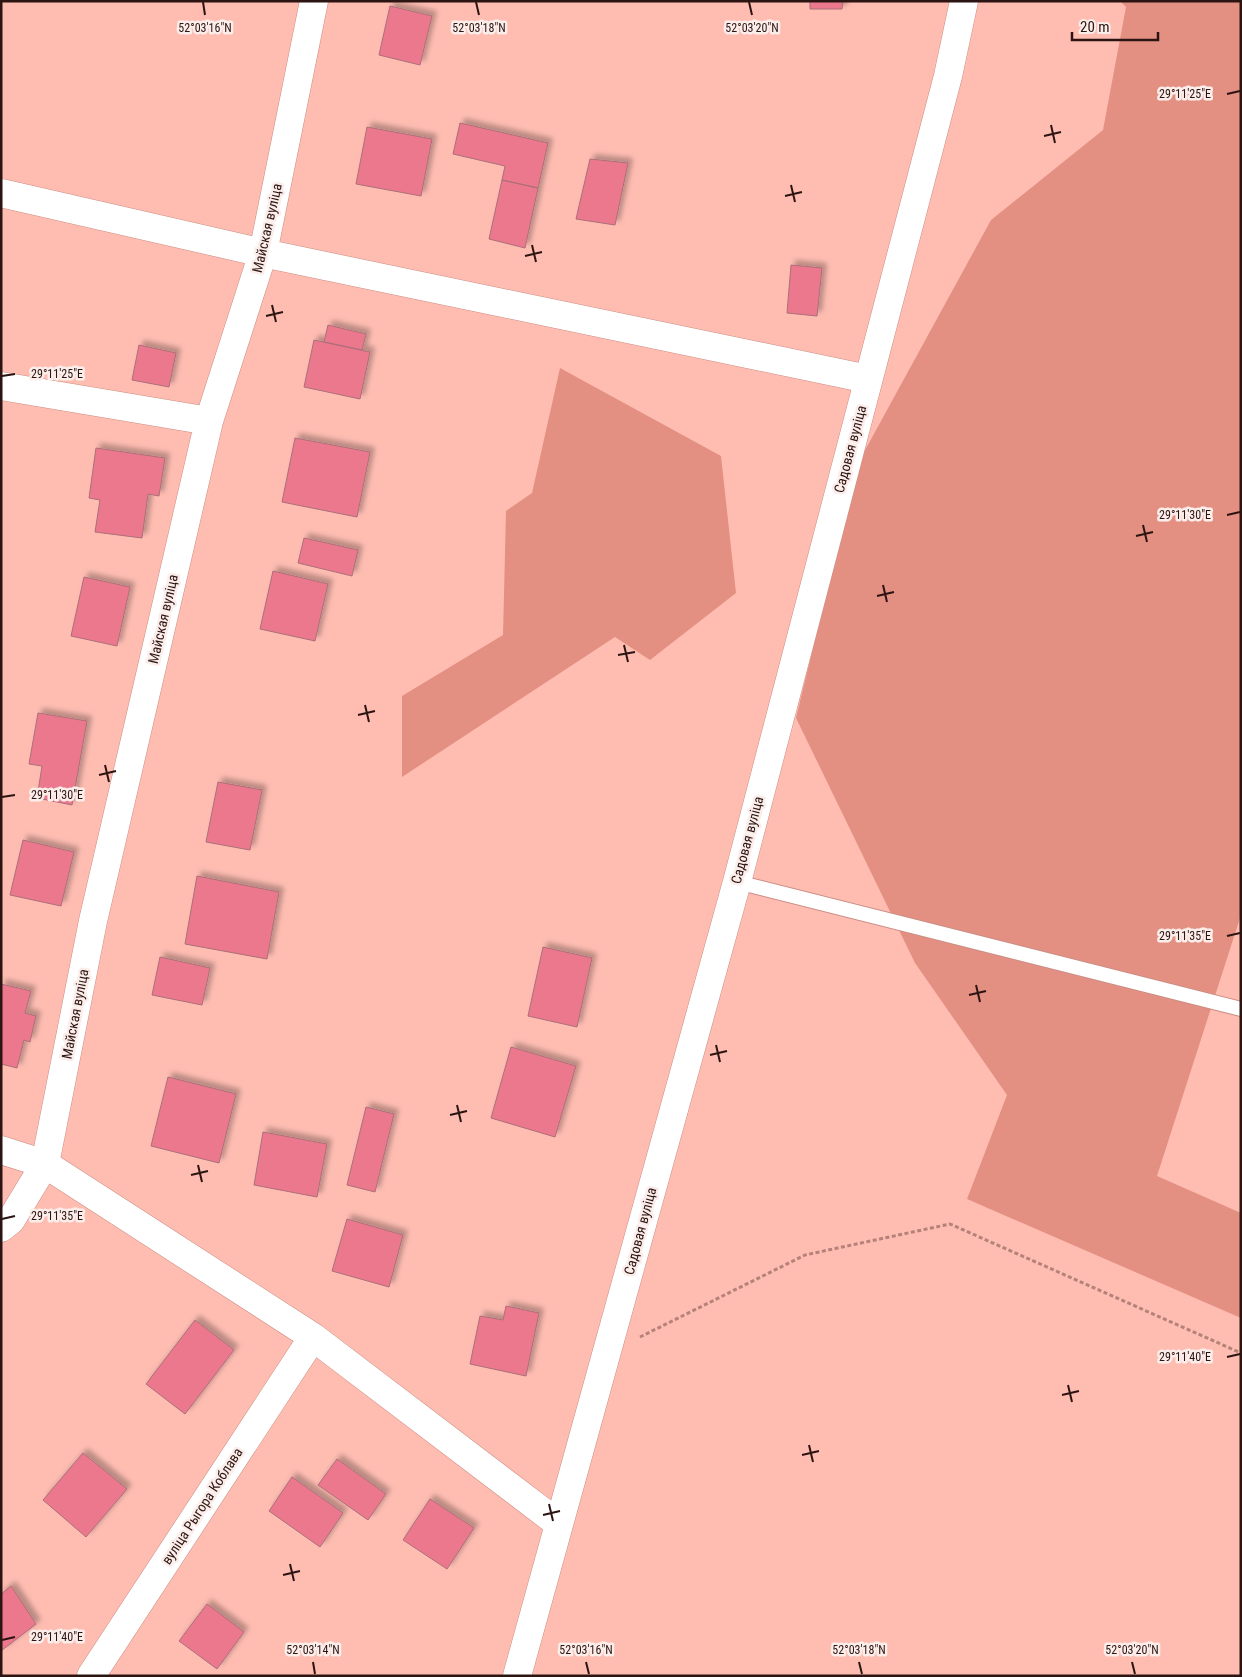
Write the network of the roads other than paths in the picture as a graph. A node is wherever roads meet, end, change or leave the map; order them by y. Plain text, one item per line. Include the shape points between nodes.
1 (314, 1) edge
2 (964, 1) edge
3 (1, 193) edge
4 (263, 253) junction
5 (868, 379) junction
6 (1, 386) edge
7 (209, 421) junction
8 (737, 882) junction
9 (1241, 1009) edge
10 (1, 1150) edge
11 (45, 1164) junction
12 (1, 1228) edge
13 (313, 1337) junction
14 (559, 1524) junction
15 (91, 1676) edge
16 (517, 1676) edge

1 - 4 street, Майская вуліца
2 - 5 street, Садовая вуліца via 948,76
3 - 4 street
4 - 5 street
4 - 7 street, Майская вуліца
5 - 8 street, Садовая вуліца
6 - 7 street
7 - 11 street, Майская вуліца via 96,912
8 - 9 lane
8 - 14 street, Садовая вуліца
10 - 11 street
11 - 12 street, Майская вуліца via 11,1220
11 - 13 street
13 - 14 street
13 - 15 street, вуліца Рыгора Коблава
14 - 16 street, Садовая вуліца

